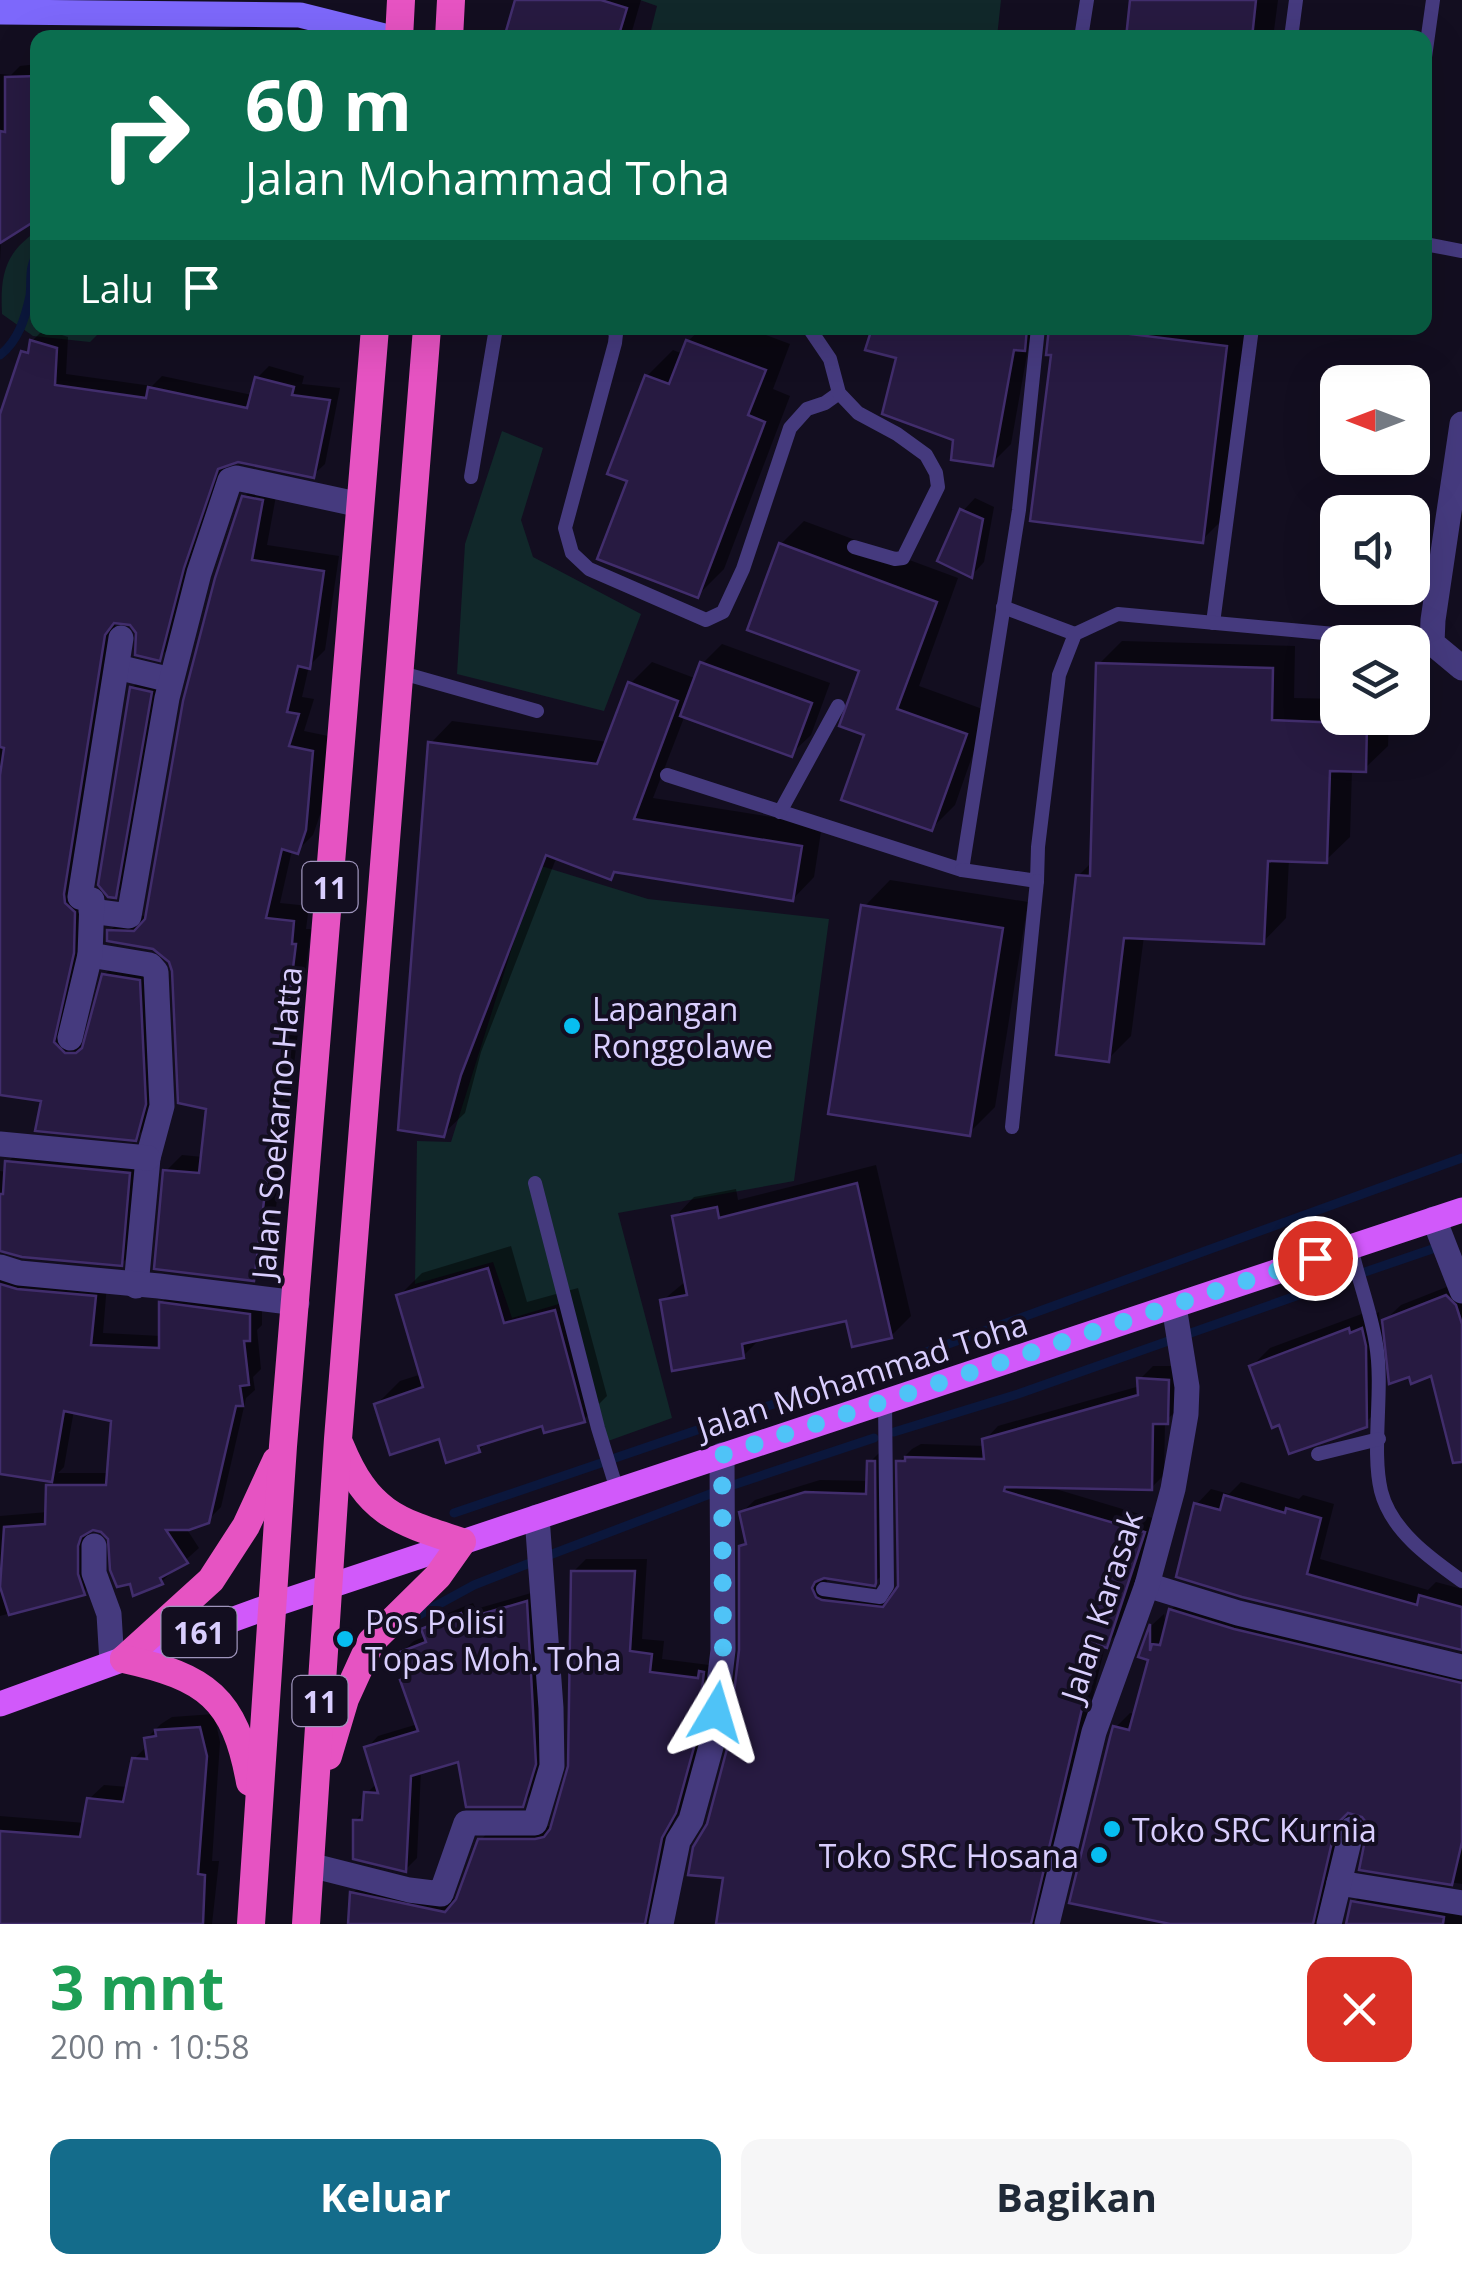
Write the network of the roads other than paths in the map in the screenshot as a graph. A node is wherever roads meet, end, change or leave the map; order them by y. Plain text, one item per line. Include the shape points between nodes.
1 (402, 0) edge
2 (451, 0) edge
3 (1086, 0) edge
4 (1296, 0) edge
5 (1433, 0) edge
6 (0, 12) edge
7 (361, 30) edge
8 (396, 30) edge
9 (449, 30) edge
10 (1082, 30) edge
11 (1292, 30) edge
12 (1429, 30) edge
13 (1432, 245) edge
14 (1462, 250) edge
15 (375, 335) edge
16 (427, 335) edge
17 (495, 335) edge
18 (616, 335) edge
19 (815, 335) edge
20 (1037, 335) edge
21 (1251, 335) edge
22 (839, 393) junction
23 (1462, 424) edge
24 (471, 477) dead end
25 (361, 505) junction
26 (854, 547) dead end
27 (1003, 607) junction
28 (1213, 622) junction
29 (1075, 634) junction
30 (121, 638) dead end
31 (1432, 643) junction
32 (116, 668) junction
33 (1462, 668) edge
34 (402, 672) junction
35 (171, 680) junction
36 (838, 706) dead end
37 (538, 711) dead end
38 (667, 775) dead end
39 (780, 812) junction
40 (962, 870) junction
41 (1037, 881) junction
42 (90, 911) junction
43 (90, 956) junction
44 (70, 1038) dead end
45 (1012, 1128) dead end
46 (0, 1144) edge
47 (148, 1158) junction
48 (536, 1183) dead end
49 (1462, 1210) edge
50 (1434, 1219) junction
51 (1351, 1247) junction
52 (0, 1267) edge
53 (136, 1286) junction
54 (1462, 1290) edge
55 (297, 1303) junction
56 (1174, 1306) junction
57 (885, 1402) junction
58 (338, 1439) junction
59 (1379, 1439) junction
60 (283, 1446) junction
61 (1318, 1454) dead end
62 (722, 1455) junction
63 (617, 1490) junction
64 (537, 1517) junction
65 (462, 1542) junction
66 (94, 1546) dead end
67 (1462, 1581) edge
68 (1147, 1585) junction
69 (329, 1587) junction
70 (822, 1589) dead end
71 (274, 1605) junction
72 (118, 1661) junction
73 (1462, 1668) edge
74 (0, 1704) edge
75 (312, 1816) junction
76 (258, 1822) junction
77 (1352, 1829) dead end
78 (310, 1866) junction
79 (1340, 1883) junction
80 (1462, 1903) edge
81 (251, 1924) edge
82 (306, 1924) edge
83 (661, 1924) edge
84 (1047, 1924) edge
85 (1329, 1924) edge

1 - 8 highway
2 - 9 highway
3 - 10 lane
4 - 11 lane
5 - 12 lane
6 - 7 main road via 300,15
13 - 14 lane
15 - 25 highway, Jalan Soekarno-Hatta / 11
16 - 34 highway, 11
17 - 24 lane
18 - 22 lane via 565,528 572,553 589,570 706,620 723,612 743,570 790,428 807,409
19 - 22 lane
20 - 27 lane
21 - 28 lane
22 - 26 lane via 858,413 926,455 938,487 903,558
23 - 31 street
25 - 35 street via 230,480
25 - 55 highway, Jalan Soekarno-Hatta / 11
27 - 29 lane
27 - 40 lane
28 - 29 lane via 1118,614
28 - 31 lane
29 - 41 lane via 1059,675
30 - 32 street
31 - 33 street
32 - 35 street
32 - 42 street via 80,897 92,900
34 - 37 lane
34 - 58 highway, 11
35 - 42 street via 129,916
36 - 39 lane
38 - 39 lane
39 - 40 lane
40 - 41 lane
41 - 45 lane
42 - 43 street
43 - 44 street
43 - 47 street via 150,964 156,972 162,1106
46 - 47 street
47 - 53 street
48 - 63 lane
49 - 50 main road, Jalan Mohammad Toha / 161
50 - 51 main road, Jalan Mohammad Toha / 161
50 - 54 street
51 - 56 main road, Jalan Mohammad Toha / 161
51 - 59 lane via 1376,1341
52 - 53 street
53 - 55 street
55 - 60 highway, Jalan Soekarno-Hatta / 11
56 - 57 main road, Jalan Mohammad Toha / 161
56 - 68 street, Jalan Karasak via 1186,1414
57 - 62 main road, Jalan Mohammad Toha / 161
57 - 70 lane via 887,1586 880,1598
58 - 65 highway via 375,1504 410,1525
58 - 69 highway, 11
59 - 61 lane
59 - 67 lane via 1381,1492 1405,1534
60 - 71 highway, Jalan Soekarno-Hatta / 11
60 - 72 highway via 218,1570
62 - 63 main road, Jalan Mohammad Toha / 161
62 - 83 street via 723,1650 712,1744 691,1820 678,1842
63 - 64 main road, Jalan Mohammad Toha / 161
64 - 65 main road, Jalan Mohammad Toha / 161
64 - 78 street via 552,1766 535,1823 466,1823 441,1894
65 - 69 main road, Jalan Mohammad Toha / 161
65 - 75 highway via 364,1656
66 - 72 street via 94,1574
68 - 73 street
68 - 84 street, Jalan Karasak via 1094,1732
69 - 71 main road, Jalan Mohammad Toha / 161
69 - 75 highway, 11
71 - 72 main road, Jalan Mohammad Toha / 161
71 - 76 highway, Jalan Soekarno-Hatta / 11
72 - 74 main road, Jalan Mohammad Toha / 161
72 - 76 highway via 182,1676 228,1711 245,1752
75 - 78 highway, 11
76 - 81 highway, Jalan Soekarno-Hatta / 11
77 - 79 street
78 - 82 highway, 11
79 - 80 street
79 - 85 street

